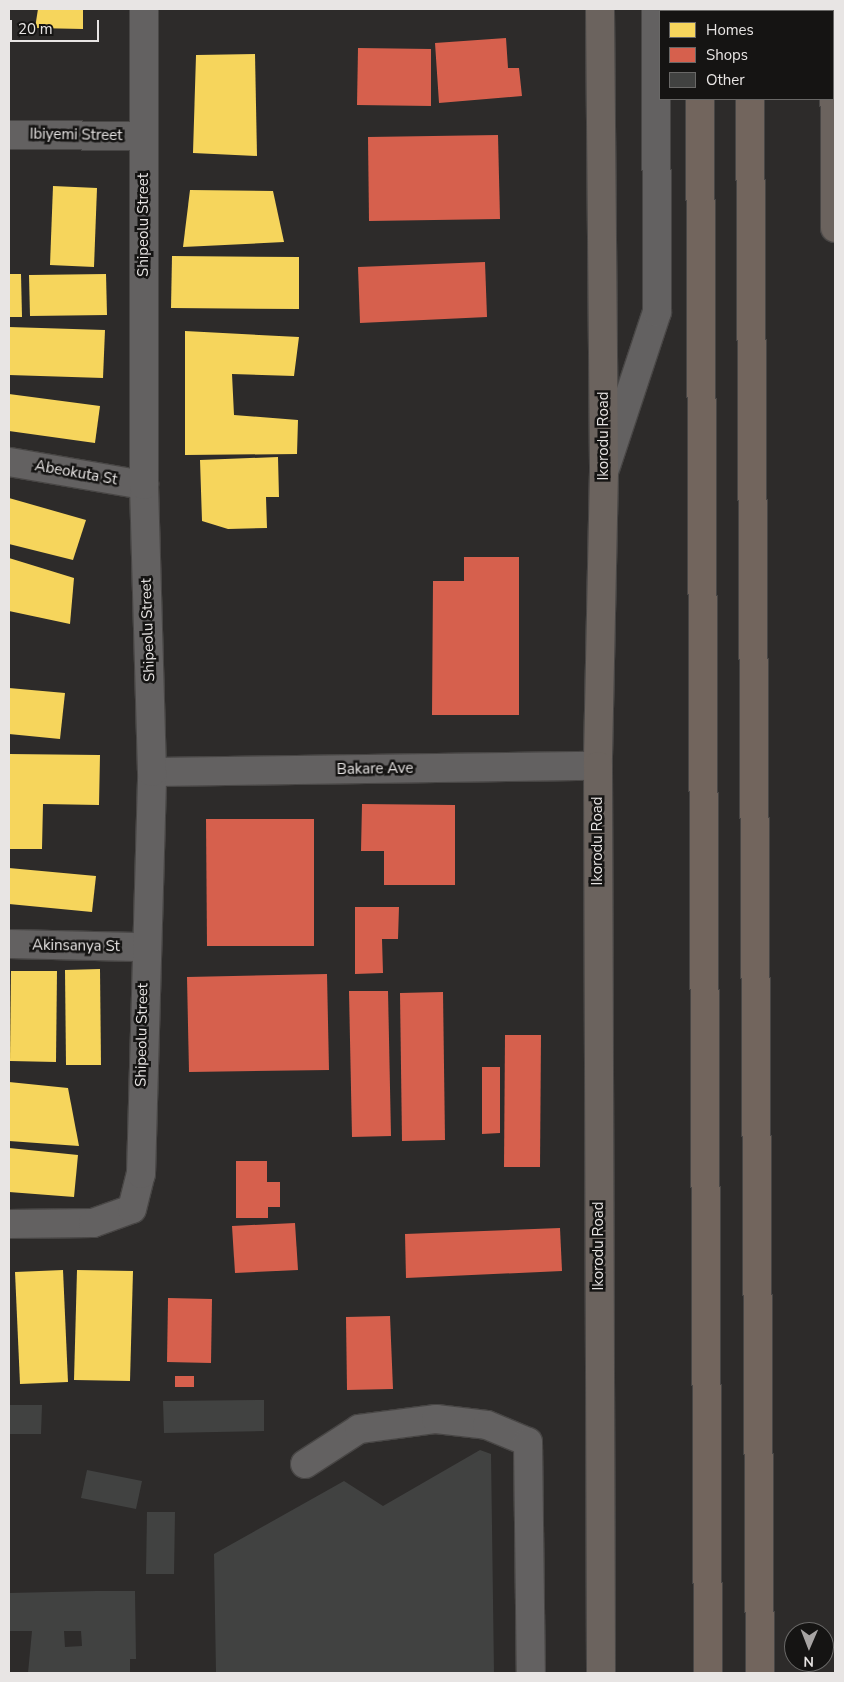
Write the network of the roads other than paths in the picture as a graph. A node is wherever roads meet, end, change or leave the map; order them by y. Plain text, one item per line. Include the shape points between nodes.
1 (144, 9) edge
2 (600, 9) edge
3 (656, 9) edge
4 (834, 9) edge
5 (700, 100) edge
6 (750, 100) edge
7 (9, 134) edge
8 (144, 136) junction
9 (835, 228) edge
10 (9, 462) edge
11 (604, 471) junction
12 (144, 485) junction
13 (598, 766) junction
14 (152, 772) junction
15 (9, 944) edge
16 (144, 947) junction
17 (9, 1224) edge
18 (305, 1464) dead end
19 (531, 1673) edge
20 (601, 1673) edge
21 (708, 1673) edge
22 (760, 1673) edge

1 - 8 street, Shipeolu Street
2 - 11 main road, Ikorodu Road
3 - 11 street via 657,312
4 - 9 main road
5 - 21 highway
6 - 22 highway
7 - 8 street, Ibiyemi Street
8 - 12 street, Shipeolu Street
10 - 12 street, Abeokuta St
11 - 13 main road, Ikorodu Road
12 - 14 street, Shipeolu Street
13 - 14 street, Bakare Ave
13 - 20 main road, Ikorodu Road
14 - 16 street, Shipeolu Street
15 - 16 street, Akinsanya St
16 - 17 street, Shipeolu Street via 141,1174 132,1209 93,1222
18 - 19 street via 359,1429 436,1419 487,1425 528,1442

